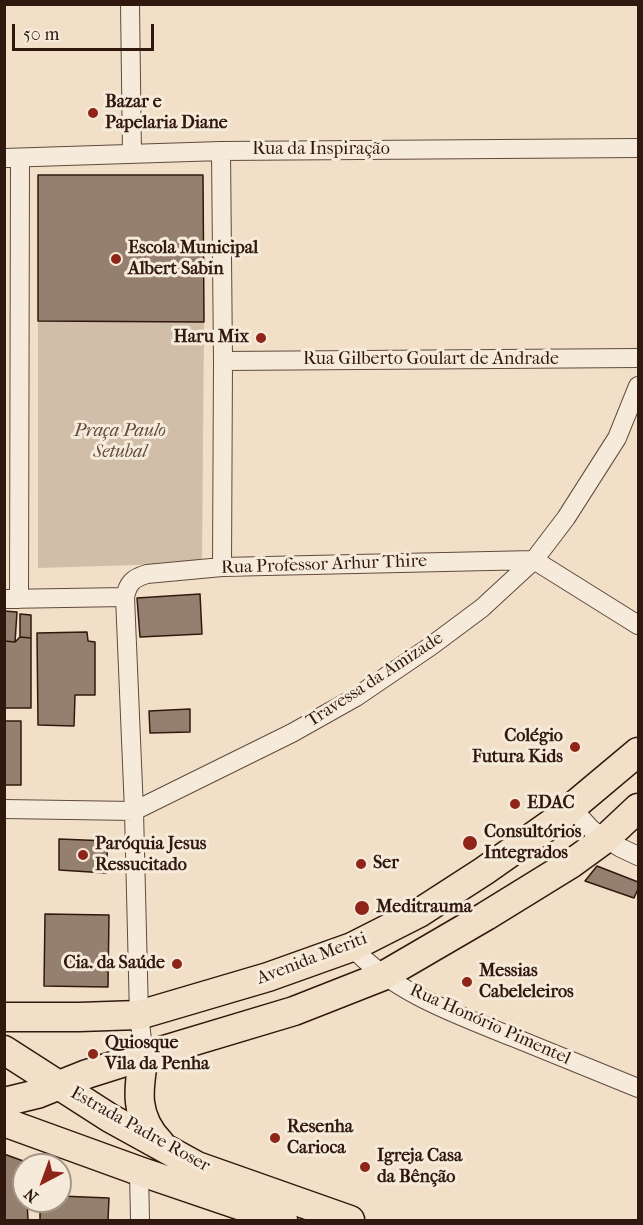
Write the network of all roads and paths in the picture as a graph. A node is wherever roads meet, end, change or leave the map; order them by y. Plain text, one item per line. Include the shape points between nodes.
1 (130, 4) edge
2 (639, 147) edge
3 (221, 151) junction
4 (132, 154) junction
5 (12, 158) edge
6 (639, 358) edge
7 (223, 361) junction
8 (639, 386) edge
9 (12, 398) edge
10 (534, 560) junction
11 (222, 567) junction
12 (125, 597) junction
13 (12, 599) edge
14 (639, 625) edge
15 (639, 752) edge
16 (571, 807) junction
17 (639, 808) edge
18 (4, 809) edge
19 (134, 811) junction
20 (605, 839) junction
21 (639, 855) edge
22 (352, 947) junction
23 (383, 976) junction
24 (139, 1015) junction
25 (4, 1017) edge
26 (4, 1050) edge
27 (144, 1056) junction
28 (60, 1086) junction
29 (639, 1088) edge
30 (4, 1102) edge
31 (4, 1122) edge
32 (166, 1149) junction
33 (139, 1171) junction
34 (140, 1221) edge
35 (283, 1221) edge
36 (350, 1221) edge

1 - 4 street
2 - 3 street, Rua da Inspiração
3 - 4 street, Rua da Inspiração
3 - 7 street
4 - 5 street, Rua da Inspiração
5 - 9 street
6 - 7 street, Rua Gilberto Goulart de Andrade
7 - 11 street
8 - 10 street, Travessa da Amizade via 617,438
9 - 13 street
10 - 11 street, Rua Professor Arhur Thire
10 - 14 street
10 - 19 street, Travessa da Amizade via 482,608 356,697
11 - 12 street, Rua Professor Arhur Thire via 139,576 128,586
12 - 13 street
12 - 19 street
15 - 16 main road, Avenida Meriti
16 - 20 street
16 - 22 main road, Avenida Meriti via 419,913
17 - 20 main road
18 - 19 street, Travessa da Amizade
19 - 24 street
20 - 21 street
20 - 23 main road via 572,863
22 - 23 street, Rua Honório Pimentel
22 - 24 main road, Avenida Meriti via 268,977
23 - 27 main road via 294,1011
23 - 29 street, Rua Honório Pimentel via 482,1025
24 - 25 main road, Avenida Meriti
24 - 27 street
26 - 28 main road, Estrada Padre Roser
27 - 28 main road
27 - 32 main road via 141,1114
28 - 30 main road
28 - 32 main road, Estrada Padre Roser
31 - 33 main road, Estrada Padre Roser
32 - 36 main road, Estrada Padre Roser via 197,1166
33 - 34 street
33 - 35 main road, Estrada Padre Roser

